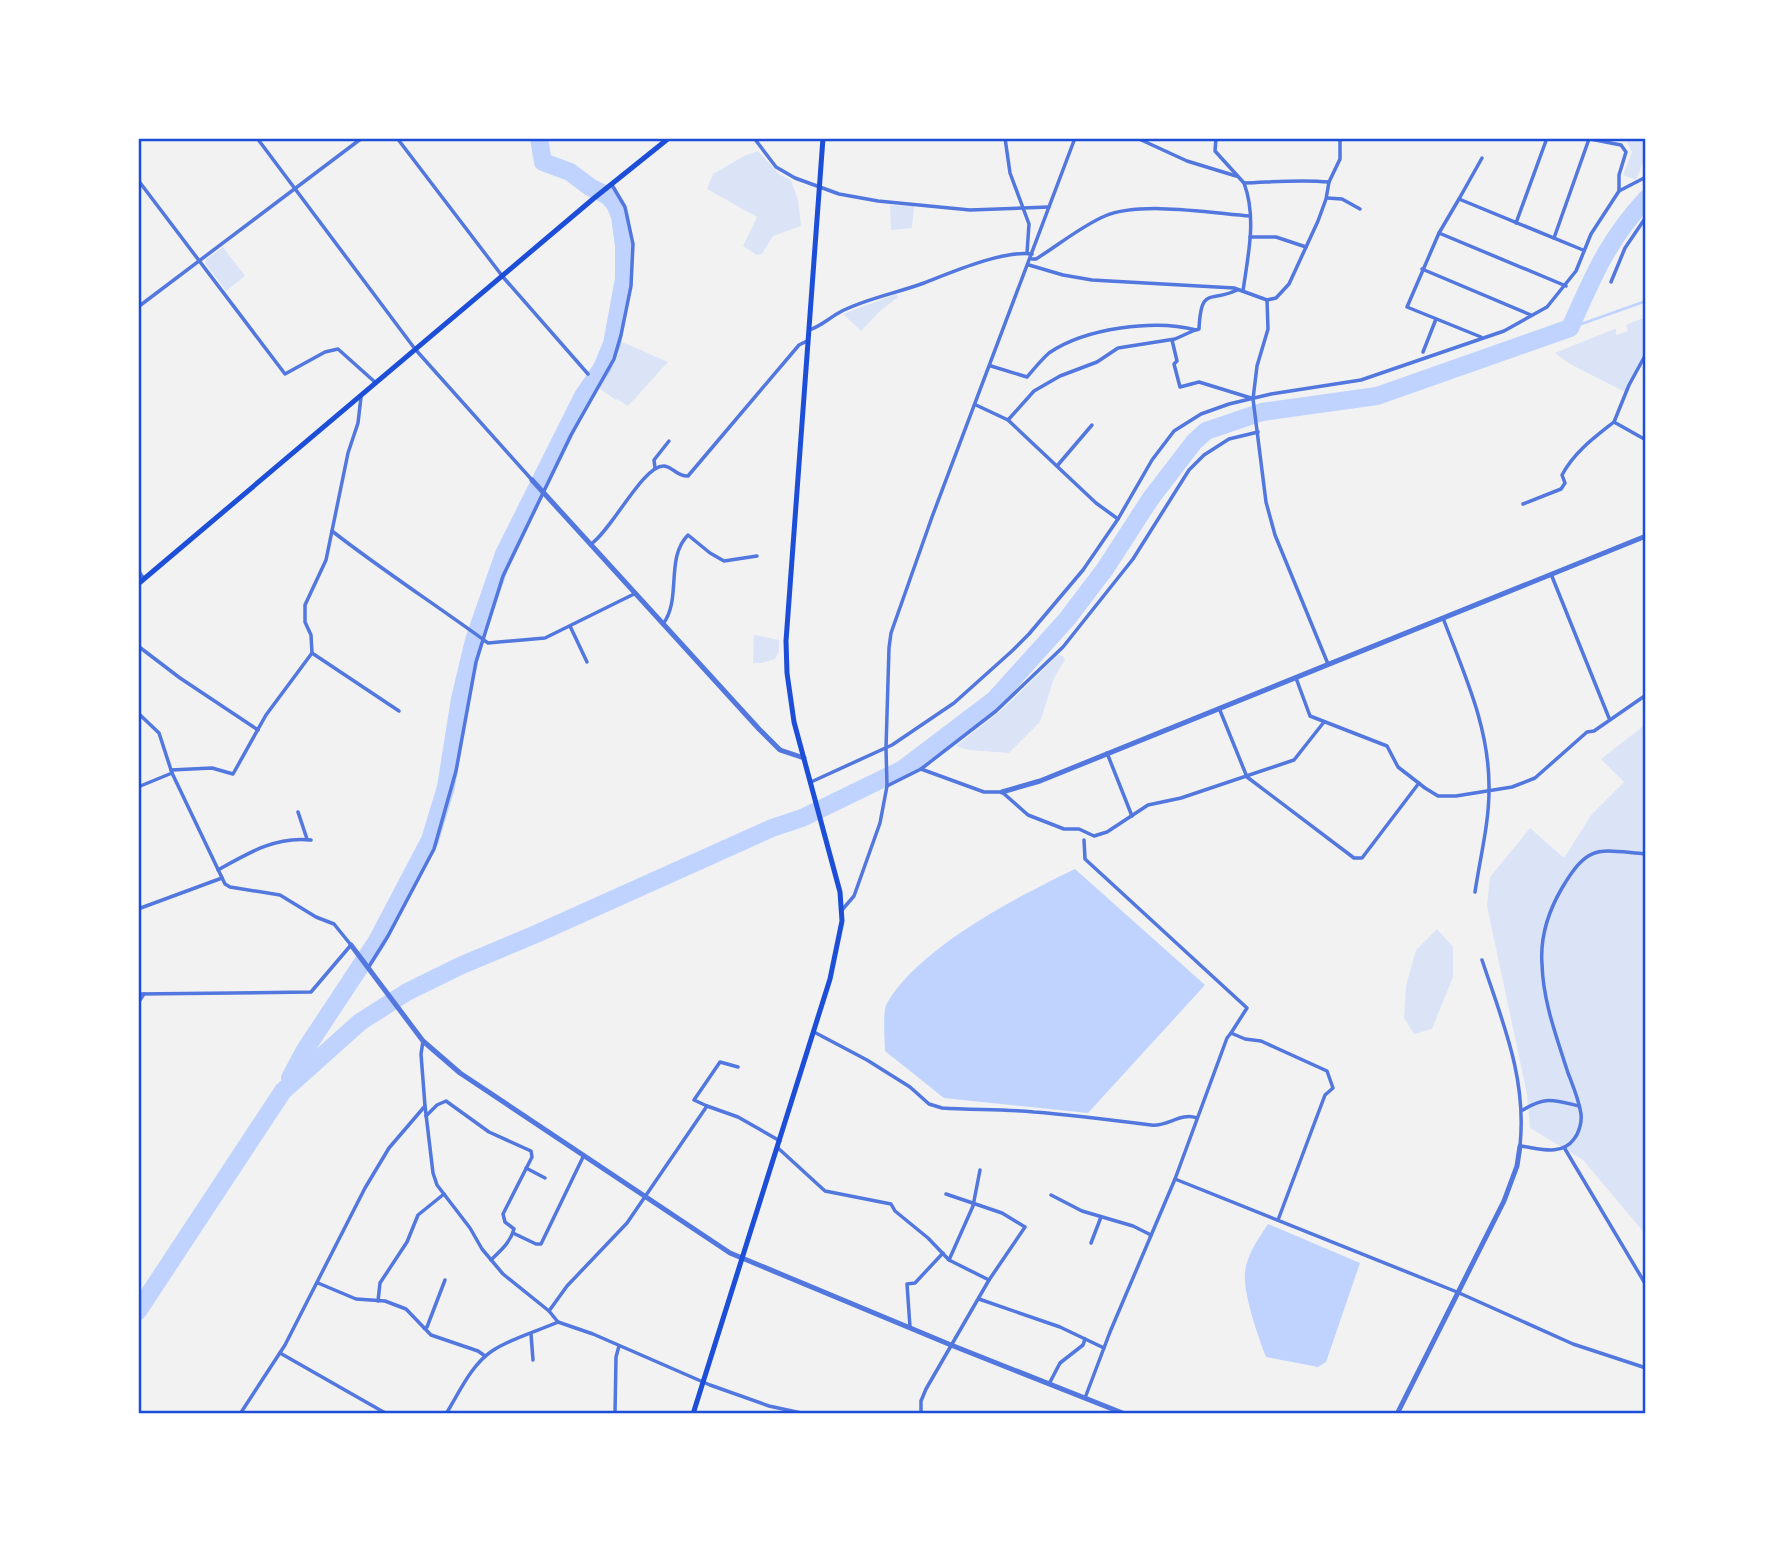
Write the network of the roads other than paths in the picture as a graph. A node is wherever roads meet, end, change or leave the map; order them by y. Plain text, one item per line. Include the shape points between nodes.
1 (257, 138) edge
2 (362, 138) edge
3 (397, 138) edge
4 (669, 138) edge
5 (754, 138) edge
6 (823, 138) edge
7 (1005, 138) edge
8 (1075, 138) edge
9 (1137, 138) edge
10 (1216, 138) edge
11 (1340, 138) edge
12 (1547, 138) edge
13 (1587, 139) edge
14 (1482, 158) dead end
15 (1238, 176) junction
16 (1646, 177) edge
17 (138, 180) edge
18 (1329, 182) junction
19 (1244, 183) junction
20 (610, 187) junction
21 (819, 187) junction
22 (295, 189) junction
23 (1619, 191) junction
24 (1326, 199) junction
25 (1459, 199) junction
26 (1049, 207) junction
27 (1022, 209) junction
28 (1360, 209) dead end
29 (1251, 216) junction
30 (1646, 217) edge
31 (1516, 223) junction
32 (1439, 233) junction
33 (1250, 237) junction
34 (1554, 238) junction
35 (1306, 247) junction
36 (1583, 250) junction
37 (1030, 255) junction
38 (201, 261) junction
39 (1029, 265) junction
40 (1422, 269) junction
41 (503, 277) junction
42 (1611, 282) dead end
43 (1566, 286) junction
44 (1241, 290) junction
45 (1267, 300) junction
46 (138, 307) edge
47 (1531, 316) junction
48 (1436, 319) junction
49 (809, 330) junction
50 (1196, 330) junction
51 (1483, 338) junction
52 (808, 340) junction
53 (1172, 340) junction
54 (415, 349) junction
55 (1423, 352) dead end
56 (1646, 354) edge
57 (991, 366) junction
58 (588, 374) dead end
59 (376, 383) junction
60 (361, 397) junction
61 (1253, 399) junction
62 (976, 405) junction
63 (1008, 420) junction
64 (1614, 422) junction
65 (1092, 425) dead end
66 (1258, 432) junction
67 (1646, 440) edge
68 (669, 441) dead end
69 (1057, 466) junction
70 (655, 468) junction
71 (533, 480) joint
72 (544, 493) junction
73 (1523, 504) dead end
74 (1118, 519) junction
75 (332, 531) junction
76 (1646, 536) edge
77 (590, 545) junction
78 (757, 556) dead end
79 (138, 570) edge
80 (1551, 574) junction
81 (144, 579) junction
82 (138, 584) edge
83 (634, 594) junction
84 (1443, 618) junction
85 (663, 624) junction
86 (570, 626) junction
87 (482, 639) junction
88 (138, 646) edge
89 (312, 653) junction
90 (587, 662) dead end
91 (1328, 664) junction
92 (1296, 678) junction
93 (1646, 695) edge
94 (1219, 708) junction
95 (399, 710) dead end
96 (138, 713) edge
97 (1609, 718) junction
98 (1324, 722) junction
99 (258, 730) junction
100 (886, 748) junction
101 (1107, 753) junction
102 (804, 758) junction
103 (921, 769) junction
104 (172, 771) junction
105 (1247, 777) junction
106 (1419, 783) junction
107 (812, 785) junction
108 (887, 786) junction
109 (138, 787) edge
110 (1489, 791) junction
111 (1002, 792) junction
112 (298, 812) dead end
113 (1132, 816) junction
114 (1084, 840) dead end
115 (1646, 854) edge
116 (218, 870) junction
117 (222, 878) junction
118 (1475, 892) dead end
119 (138, 909) edge
120 (842, 911) junction
121 (351, 945) junction
122 (1482, 960) dead end
123 (368, 967) junction
124 (141, 994) edge
125 (138, 1003) edge
126 (814, 1031) junction
127 (1231, 1033) junction
128 (423, 1041) junction
129 (738, 1067) dead end
130 (425, 1106) junction
131 (1579, 1106) junction
132 (707, 1107) junction
133 (1523, 1110) junction
134 (426, 1116) junction
135 (1197, 1118) junction
136 (779, 1145) junction
137 (1520, 1146) junction
138 (1565, 1149) junction
139 (584, 1155) junction
140 (526, 1168) junction
141 (980, 1170) dead end
142 (545, 1178) dead end
143 (1175, 1179) junction
144 (444, 1194) junction
145 (946, 1194) dead end
146 (1051, 1195) dead end
147 (646, 1196) junction
148 (974, 1203) junction
149 (1101, 1217) junction
150 (1278, 1220) junction
151 (513, 1233) junction
152 (1151, 1235) junction
153 (1091, 1243) dead end
154 (943, 1253) junction
155 (741, 1258) junction
156 (491, 1260) junction
157 (949, 1260) junction
158 (445, 1280) dead end
159 (989, 1280) junction
160 (318, 1283) junction
161 (1646, 1285) edge
162 (1457, 1292) junction
163 (978, 1298) junction
164 (377, 1301) junction
165 (549, 1311) junction
166 (558, 1322) junction
167 (423, 1328) junction
168 (910, 1328) junction
169 (531, 1334) junction
170 (1085, 1339) junction
171 (951, 1345) junction
172 (619, 1346) junction
173 (1104, 1348) junction
174 (280, 1353) junction
175 (485, 1356) junction
176 (533, 1360) dead end
177 (1646, 1368) edge
178 (703, 1382) junction
179 (1049, 1384) junction
180 (1085, 1398) junction
181 (240, 1414) edge
182 (387, 1414) edge
183 (446, 1414) edge
184 (615, 1414) edge
185 (693, 1414) edge
186 (806, 1414) edge
187 (921, 1414) edge
188 (1125, 1414) edge
189 (1397, 1414) edge

1 - 22 street
2 - 22 street
3 - 41 street
4 - 20 main road
5 - 21 street via 776,167
6 - 21 main road
7 - 27 street
8 - 26 street
9 - 15 street via 1187,161
10 - 15 street via 1215,151
11 - 18 street via 1340,159
12 - 31 street
13 - 23 street via 1621,145 1626,152
13 - 34 street
14 - 25 street
15 - 19 street
16 - 23 street
17 - 38 street
18 - 19 street
18 - 24 street
19 - 29 street
20 - 41 main road
20 - 72 street via 625,207 633,244 625,320 614,359
21 - 27 street via 878,201 970,210
21 - 49 main road
22 - 38 street
22 - 54 street
23 - 36 street
24 - 28 street via 1337,197
24 - 35 street
25 - 31 street
25 - 32 street
26 - 27 street
26 - 37 street
27 - 37 street via 1029,224
29 - 33 street
29 - 37 street via 1190,210 1115,213 1036,259
30 - 42 street via 1625,248
31 - 34 street
32 - 40 street
32 - 43 street
33 - 35 street via 1276,237
33 - 44 street
34 - 36 street
35 - 45 street via 1283,292
36 - 43 street
37 - 39 street
37 - 49 street via 973,265 898,290
38 - 46 street
38 - 59 street via 285,374 338,349
39 - 44 street via 1092,280
39 - 57 street
40 - 47 street
40 - 48 street via 1408,307
41 - 54 main road
41 - 58 street
43 - 47 street via 1547,307
44 - 45 street
44 - 50 street via 1208,297
45 - 61 street via 1268,329
47 - 51 street
48 - 51 street
48 - 55 street
49 - 52 main road
50 - 53 street
50 - 57 street via 1158,325 1107,331 1050,353 1027,377
51 - 61 street via 1361,380
52 - 70 street via 688,476 666,466
52 - 102 main road via 786,642 790,700
53 - 61 street via 1180,387 1199,382
53 - 63 street via 1126,345 1060,376 1034,391
54 - 59 main road
54 - 71 street
56 - 64 street
57 - 62 street
59 - 60 main road
60 - 75 street
60 - 81 main road
61 - 66 street
61 - 74 street via 1201,414 1174,431
62 - 63 street
62 - 100 street via 891,633
63 - 69 street
64 - 67 street
64 - 73 street via 1568,463 1561,489
65 - 69 street
66 - 91 street via 1266,502 1275,534
66 - 103 street via 1229,439 1189,470 1133,559 1063,647 996,711
68 - 70 street via 654,460
69 - 74 street
70 - 77 street via 646,473 610,526
71 - 72 street
72 - 77 street
72 - 87 street via 508,566
74 - 100 street via 1083,570 1029,634 954,703
75 - 87 street
75 - 89 street via 323,568 305,605
76 - 80 street
77 - 83 street
78 - 85 street via 724,561 688,535 678,549 670,615
79 - 81 street
80 - 84 street
80 - 97 street
81 - 82 main road
83 - 85 street
83 - 86 street
84 - 91 street
84 - 110 street via 1483,725
85 - 102 street via 780,750
86 - 87 street via 545,638 488,643
86 - 90 street
87 - 123 street via 456,771 434,849
88 - 99 street
89 - 95 street
89 - 99 street
91 - 92 street
92 - 94 street
92 - 98 street via 1310,716
93 - 97 street
94 - 101 street
94 - 105 street
96 - 104 street via 159,733
97 - 110 street via 1535,778
98 - 105 street via 1294,760
98 - 106 street via 1387,747 1398,767
99 - 104 street via 233,774 212,768
100 - 107 street
100 - 108 street
101 - 111 street
101 - 113 street
102 - 107 main road
103 - 108 street
103 - 111 street via 984,792
104 - 109 street
104 - 116 street
105 - 106 street via 1354,858 1362,858
105 - 113 street via 1149,805
106 - 110 street via 1438,796
107 - 120 main road
108 - 120 street via 880,823 854,896
110 - 118 street
111 - 113 street via 1028,815 1094,836
112 - 116 street via 309,839 263,846
114 - 127 street via 1085,859 1247,1008
115 - 131 street via 1592,852 1582,859 1546,920 1545,993
116 - 117 street
117 - 119 street
117 - 121 street via 230,887 269,892 293,901 334,924
120 - 126 main road via 834,965
121 - 123 street
121 - 124 street via 311,992
122 - 133 street via 1510,1046
123 - 128 street
124 - 125 street
126 - 135 street via 942,1108 1030,1111 1152,1125 1189,1115
126 - 136 main road
127 - 135 street
127 - 150 street via 1261,1041 1327,1071 1333,1088 1325,1095
128 - 130 street
128 - 139 street via 460,1073
129 - 132 street via 720,1062 694,1100
130 - 134 street
130 - 160 street via 383,1158
131 - 133 street via 1543,1100
131 - 138 street via 1578,1132
132 - 136 street via 738,1117
132 - 147 street
133 - 137 street
134 - 140 street via 446,1101 489,1132 531,1151
134 - 144 street via 433,1173
135 - 143 street
136 - 154 street via 825,1191 891,1204
136 - 155 main road
137 - 138 street
137 - 162 street via 1504,1201
138 - 161 street
139 - 147 street
139 - 151 street via 541,1244
140 - 142 street
140 - 151 street via 503,1214
141 - 148 street
143 - 150 street
143 - 152 street
144 - 156 street
144 - 164 street via 418,1215 380,1283
145 - 148 street
146 - 149 street
147 - 155 street
147 - 165 street
148 - 157 street
148 - 159 street via 1025,1227
149 - 152 street
149 - 153 street
150 - 162 street
151 - 156 street
152 - 173 street
154 - 157 street
154 - 168 street via 915,1283 907,1284
155 - 168 street
155 - 178 main road
156 - 165 street
157 - 159 street
158 - 167 street
159 - 163 street
160 - 164 street via 356,1299
160 - 174 street
162 - 177 street via 1573,1344
162 - 189 street
163 - 170 street
163 - 171 street
164 - 167 street via 406,1309
165 - 166 street
166 - 169 street
166 - 172 street
167 - 175 street
168 - 171 street
169 - 175 street
169 - 176 street
170 - 173 street
170 - 179 street via 1060,1363
171 - 179 street
171 - 187 street via 926,1389
172 - 178 street
172 - 184 street
173 - 180 street
174 - 181 street
174 - 182 street
175 - 183 street
178 - 185 main road
178 - 186 street
179 - 180 street
180 - 188 street

